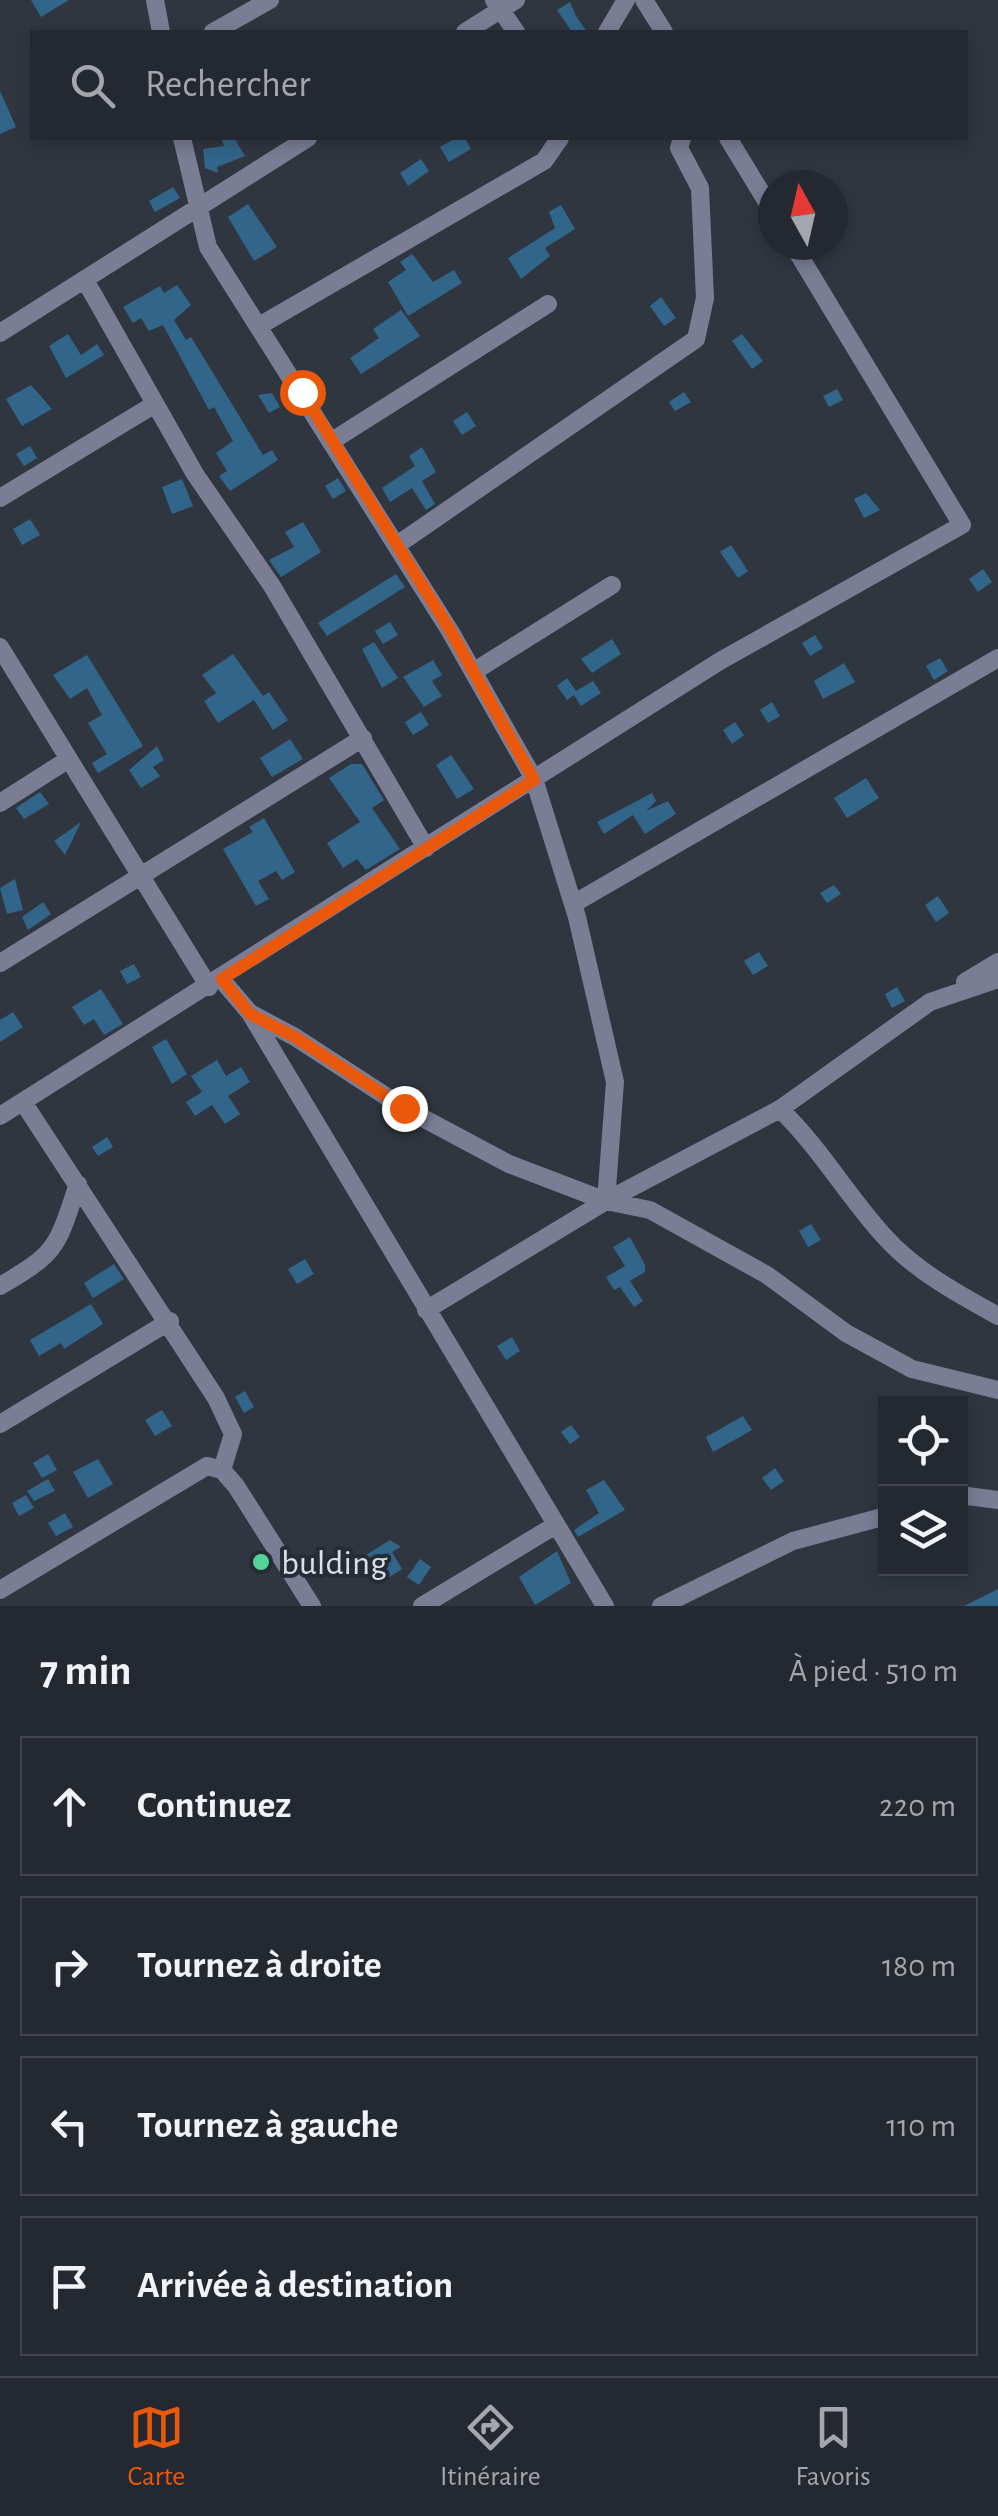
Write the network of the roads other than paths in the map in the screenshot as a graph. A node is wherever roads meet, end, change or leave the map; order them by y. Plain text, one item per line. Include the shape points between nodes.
1 (155, 0) edge
2 (270, 0) edge
3 (626, 0) edge
4 (644, 0) edge
5 (503, 3) edge
6 (161, 30) edge
7 (217, 30) edge
8 (468, 30) edge
9 (515, 30) edge
10 (608, 30) edge
11 (663, 30) edge
12 (182, 140) edge
13 (305, 140) edge
14 (559, 140) edge
15 (681, 140) edge
16 (729, 140) edge
17 (758, 187) edge
18 (197, 211) junction
19 (802, 260) edge
20 (85, 280) junction
21 (548, 304) dead end
22 (259, 326) junction
23 (0, 333) edge
24 (155, 404) junction
25 (332, 441) junction
26 (0, 498) edge
27 (397, 545) junction
28 (612, 585) dead end
29 (0, 647) edge
30 (998, 658) edge
31 (474, 672) junction
32 (363, 738) junction
33 (69, 759) junction
34 (534, 780) junction
35 (0, 803) edge
36 (426, 848) junction
37 (140, 875) junction
38 (573, 904) junction
39 (998, 962) edge
40 (0, 963) edge
41 (998, 980) edge
42 (215, 983) junction
43 (930, 1002) junction
44 (250, 1014) junction
45 (23, 1102) junction
46 (780, 1109) junction
47 (0, 1116) edge
48 (78, 1184) junction
49 (606, 1201) junction
50 (0, 1286) edge
51 (426, 1310) junction
52 (998, 1316) edge
53 (170, 1321) junction
54 (998, 1390) edge
55 (0, 1424) edge
56 (222, 1470) junction
57 (968, 1496) edge
58 (998, 1500) edge
59 (878, 1518) edge
60 (554, 1526) junction
61 (0, 1590) edge
62 (312, 1606) edge
63 (422, 1606) edge
64 (605, 1606) edge
65 (661, 1606) edge

1 - 6 street
2 - 7 street
3 - 10 street
4 - 11 street
5 - 8 street
5 - 9 street
12 - 18 street
13 - 18 street
14 - 22 street via 544,161
15 - 27 street via 679,148 700,188 704,298 696,340
16 - 17 street
18 - 20 street
18 - 22 street via 208,247
19 - 34 street via 962,525 720,660
20 - 23 street
20 - 24 street
21 - 25 street
22 - 25 street
24 - 26 street
24 - 32 street
25 - 27 street
27 - 31 street
28 - 31 street
29 - 33 street
30 - 38 street
31 - 34 street
32 - 36 street
32 - 37 street
33 - 35 street
33 - 37 street
34 - 36 street
34 - 38 street
36 - 42 street
37 - 40 street
37 - 42 street
38 - 49 street via 615,1082
39 - 43 street
41 - 43 street
42 - 44 street
42 - 45 street
43 - 46 street
44 - 49 street via 492,1155
44 - 51 street
45 - 47 street
45 - 48 street
46 - 49 street
46 - 52 street via 885,1238 948,1289
48 - 50 street via 58,1244
48 - 53 street
49 - 51 street
49 - 54 street via 650,1210 767,1275 846,1333 912,1369
51 - 60 street
53 - 55 street
53 - 56 street via 233,1434
56 - 61 street via 207,1466
56 - 62 street
57 - 58 street
59 - 65 street via 792,1541
60 - 63 street
60 - 64 street

